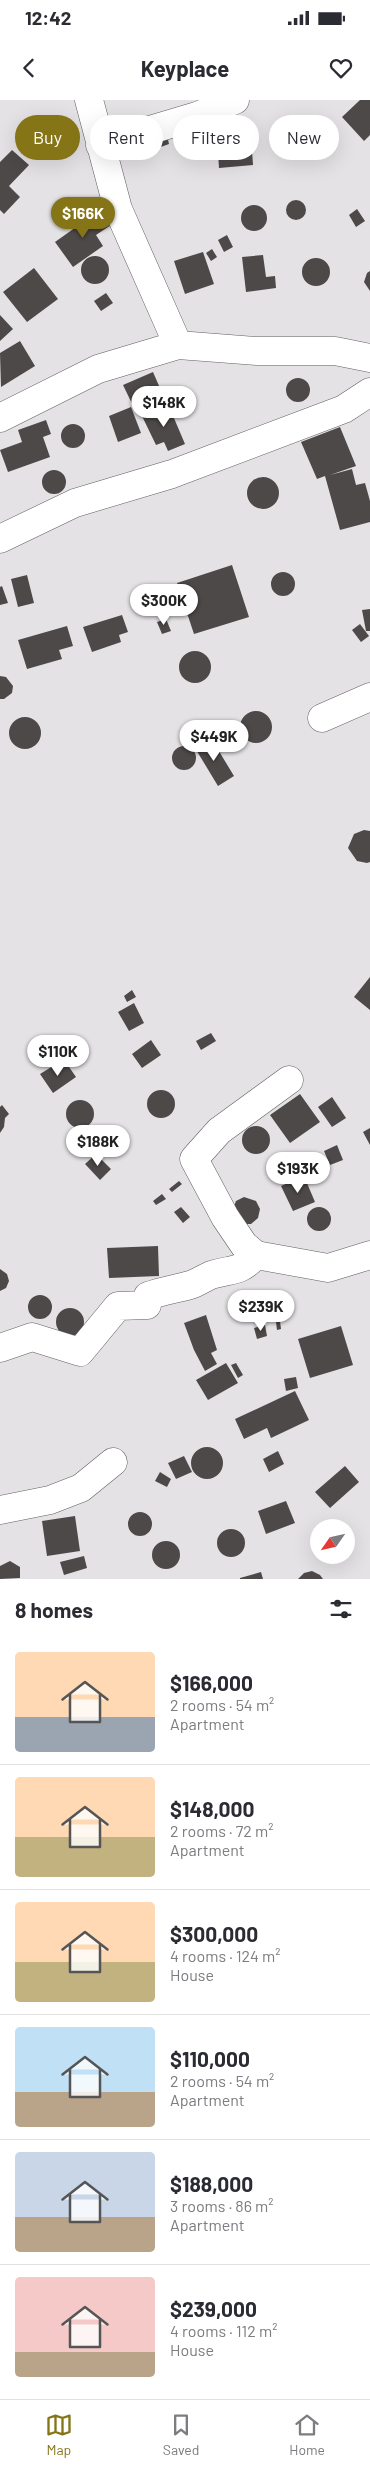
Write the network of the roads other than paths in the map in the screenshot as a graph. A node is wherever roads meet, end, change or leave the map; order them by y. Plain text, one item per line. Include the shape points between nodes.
1 (90, 100) edge
2 (235, 100) edge
3 (93, 115) edge
4 (163, 126) edge
5 (104, 160) edge
6 (178, 345) junction
7 (370, 358) edge
8 (370, 392) edge
9 (0, 418) edge
10 (0, 539) edge
11 (370, 697) edge
12 (322, 718) dead end
13 (289, 1080) dead end
14 (256, 1255) junction
15 (370, 1255) edge
16 (0, 1348) edge
17 (114, 1462) dead end
18 (0, 1510) edge

1 - 3 street
2 - 4 street
5 - 6 street via 118,209
6 - 7 street via 257,352 335,351
6 - 9 street via 98,369
8 - 10 street via 344,409 172,474 75,503
11 - 12 street
13 - 14 street via 219,1131 194,1159 225,1217 244,1245
14 - 15 street via 328,1268
14 - 16 street via 246,1266 232,1272 212,1275 190,1285 148,1296 147,1305 118,1306 80,1352 32,1337
17 - 18 street via 81,1488 50,1500

